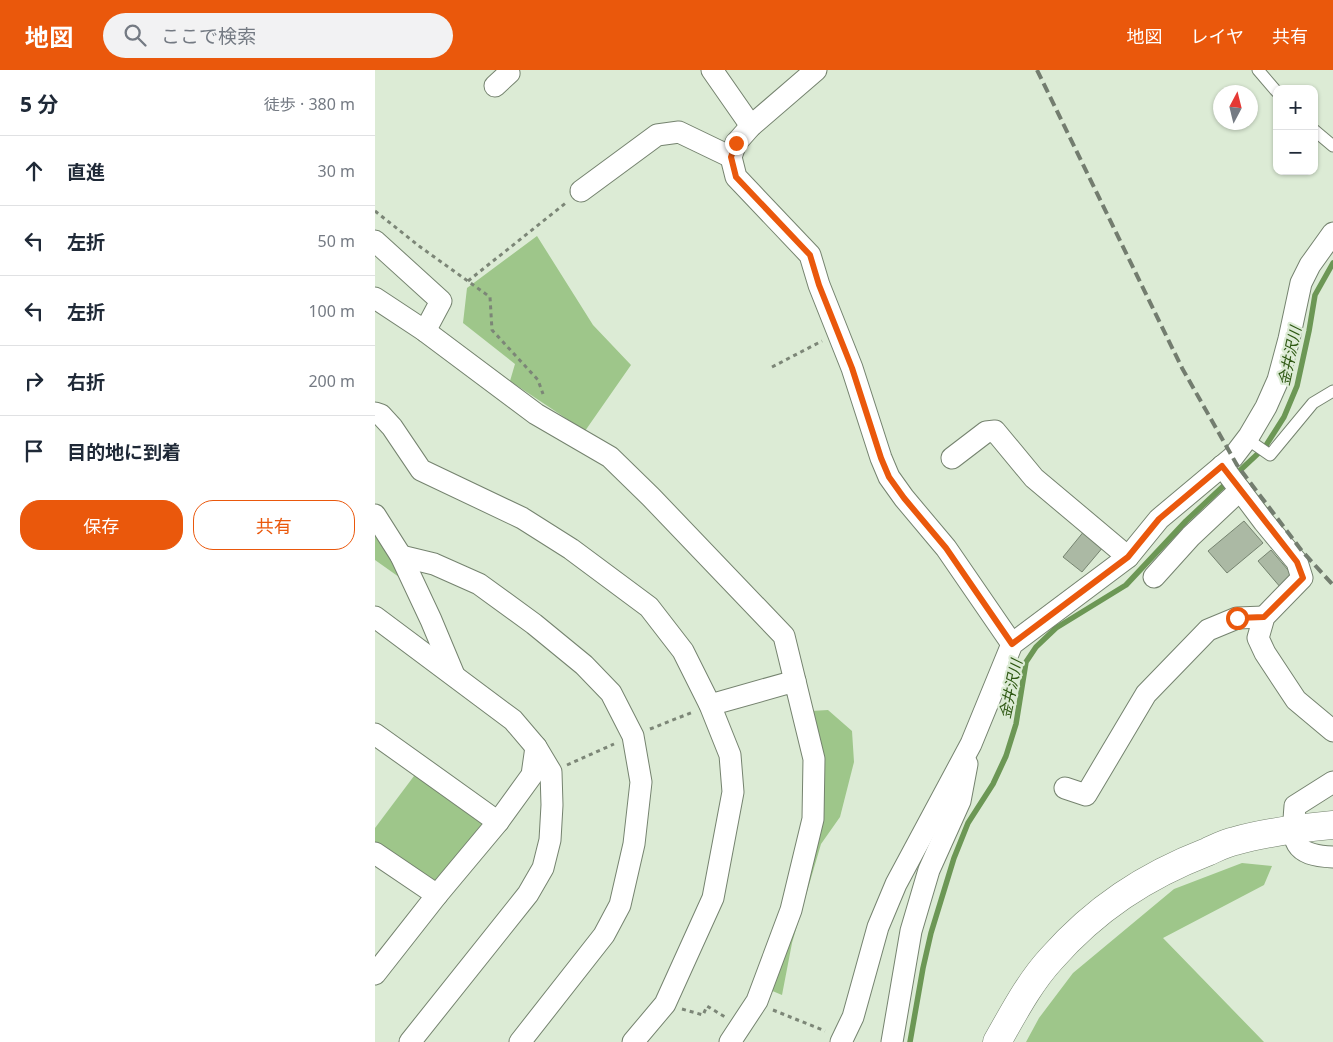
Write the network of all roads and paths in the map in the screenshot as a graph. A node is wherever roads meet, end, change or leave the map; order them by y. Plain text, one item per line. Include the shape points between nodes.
1 (712, 70) edge
2 (816, 70) edge
3 (1258, 70) edge
4 (1273, 87) edge
5 (751, 126) junction
6 (1318, 133) edge
7 (1333, 146) edge
8 (731, 157) junction
9 (581, 191) joint
10 (375, 210) edge
11 (1333, 233) edge
12 (375, 241) edge
13 (468, 281) junction
14 (375, 298) edge
15 (425, 331) junction
16 (839, 333) junction
17 (771, 367) dead end
18 (1333, 391) edge
19 (545, 400) dead end
20 (375, 413) edge
21 (1247, 439) junction
22 (952, 458) dead end
23 (1231, 478) junction
24 (375, 515) edge
25 (401, 556) junction
26 (1128, 557) junction
27 (1154, 578) dead end
28 (375, 617) edge
29 (1264, 617) junction
30 (1012, 644) junction
31 (454, 675) junction
32 (795, 681) junction
33 (711, 705) junction
34 (1333, 731) edge
35 (375, 734) edge
36 (971, 744) junction
37 (536, 747) junction
38 (1333, 782) edge
39 (1065, 788) dead end
40 (498, 822) junction
41 (1333, 825) edge
42 (1293, 829) junction
43 (375, 853) edge
44 (1333, 857) edge
45 (437, 895) junction
46 (375, 974) edge
47 (761, 991) junction
48 (665, 1004) junction
49 (735, 1034) edge
50 (842, 1040) edge
51 (410, 1042) edge
52 (520, 1042) edge
53 (633, 1042) edge
54 (892, 1042) edge
55 (997, 1042) edge

1 - 5 street
2 - 5 street
3 - 4 lane
5 - 8 street via 736,143
6 - 7 lane
8 - 9 street via 679,132 657,134
8 - 16 street via 736,177 810,255
9 - 13 path
10 - 13 path
11 - 21 street via 1301,283 1278,380
12 - 15 street via 441,301
13 - 19 path via 490,297 493,330 538,380
14 - 15 street
15 - 32 street via 536,414 610,457 784,636
16 - 17 path
16 - 30 street via 889,477 946,548
18 - 21 lane via 1313,403 1270,455
20 - 33 street via 392,427 421,470 522,518 571,549 649,607 683,651
21 - 23 street via 1233,457
22 - 26 street via 985,432 995,431 1033,478
23 - 26 street via 1159,519
23 - 27 street via 1191,536
23 - 29 street via 1297,562 1303,578
24 - 25 street
25 - 31 street
25 - 52 street via 434,564 479,584 534,624 584,665 611,693 633,736 641,782 634,844 621,906 604,935
26 - 30 street
28 - 31 street
29 - 34 street via 1258,638 1265,653 1296,700
29 - 39 street via 1237,618 1208,630 1146,694 1086,794
30 - 36 street
31 - 37 street via 513,720
32 - 33 street
32 - 47 street via 815,759 813,819 791,910
33 - 48 street via 730,755 733,792 713,898
35 - 40 street
36 - 50 street via 896,884 878,927 853,1017
36 - 54 street via 960,801 929,870 911,931
37 - 40 street via 532,775
37 - 51 street via 551,772 552,805 543,868 528,894
38 - 42 street via 1295,806
40 - 45 street
41 - 42 street
42 - 44 street via 1296,844 1306,853
42 - 55 street via 1234,841 1187,860 1142,882 1111,903 1050,960 1019,1003
43 - 45 street
45 - 46 street
47 - 49 street
47 - 50 path via 769,994 767,1007
48 - 49 path via 703,1015 707,1006
48 - 53 street

